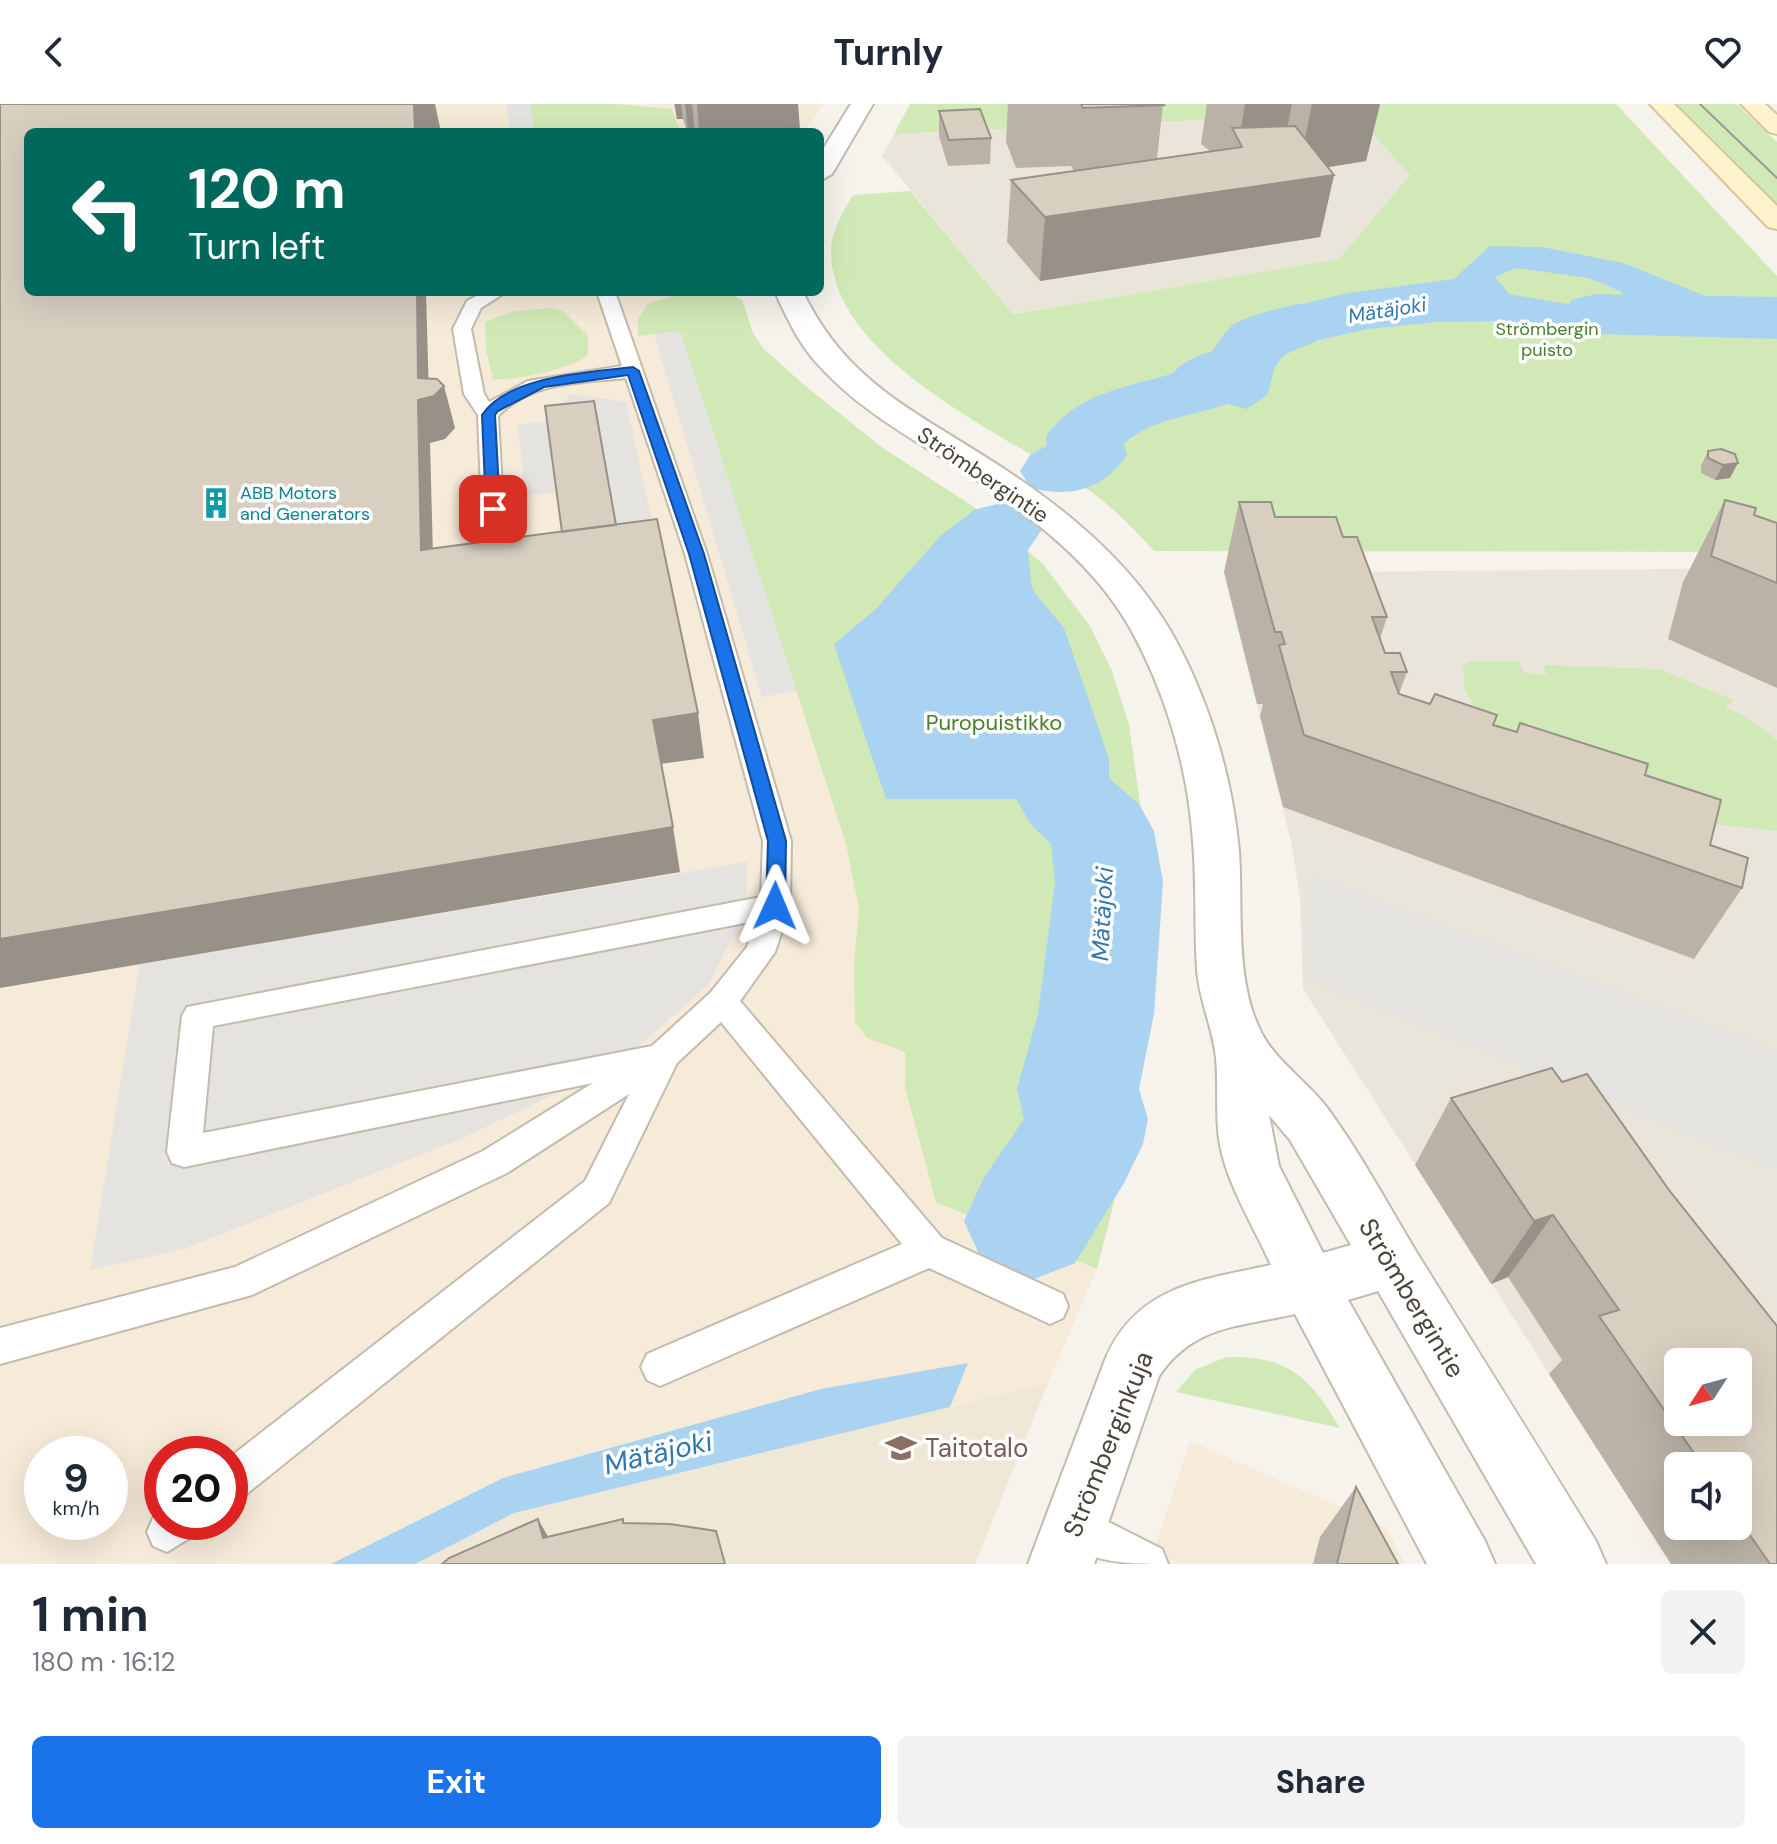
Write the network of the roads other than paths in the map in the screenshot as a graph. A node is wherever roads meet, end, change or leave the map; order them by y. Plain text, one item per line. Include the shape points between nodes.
1 (862, 104) edge
2 (1661, 104) edge
3 (1752, 104) edge
4 (1777, 127) edge
5 (828, 148) edge
6 (1777, 221) edge
7 (490, 296) edge
8 (607, 296) edge
9 (791, 296) edge
10 (633, 371) junction
11 (488, 415) junction
12 (494, 540) edge
13 (775, 906) junction
14 (722, 1001) junction
15 (1238, 1042) junction
16 (666, 1054) junction
17 (929, 1250) junction
18 (1390, 1261) junction
19 (1309, 1284) junction
20 (1050, 1306) dead end
21 (0, 1346) edge
22 (660, 1367) dead end
23 (248, 1468) edge
24 (1068, 1545) edge
25 (1147, 1564) edge
26 (1462, 1564) edge
27 (1573, 1564) edge

1 - 5 street
2 - 6 main road
3 - 4 main road
7 - 11 lane via 473,305 462,329 474,394
8 - 10 lane
9 - 15 street, Strömbergintie via 826,357 852,383 1036,506 1116,579 1148,626 1174,678 1212,812 1221,973
10 - 11 lane via 541,384 502,401
10 - 13 lane via 696,554 777,841
11 - 12 lane
13 - 14 lane via 760,952
13 - 16 lane via 198,1016 184,1152
14 - 16 lane
14 - 17 lane
15 - 18 street, Strömbergintie via 1309,1124
15 - 19 street, Strömbergintie via 1246,1143
16 - 21 lane via 495,1162 239,1283
16 - 23 lane via 597,1192
17 - 20 lane
17 - 22 lane
18 - 19 street, Strömberginkuja
18 - 27 street, Strömbergintie
19 - 24 street, Strömberginkuja via 1203,1307 1175,1318 1152,1336 1135,1360
19 - 26 street, Strömbergintie
24 - 25 lane

